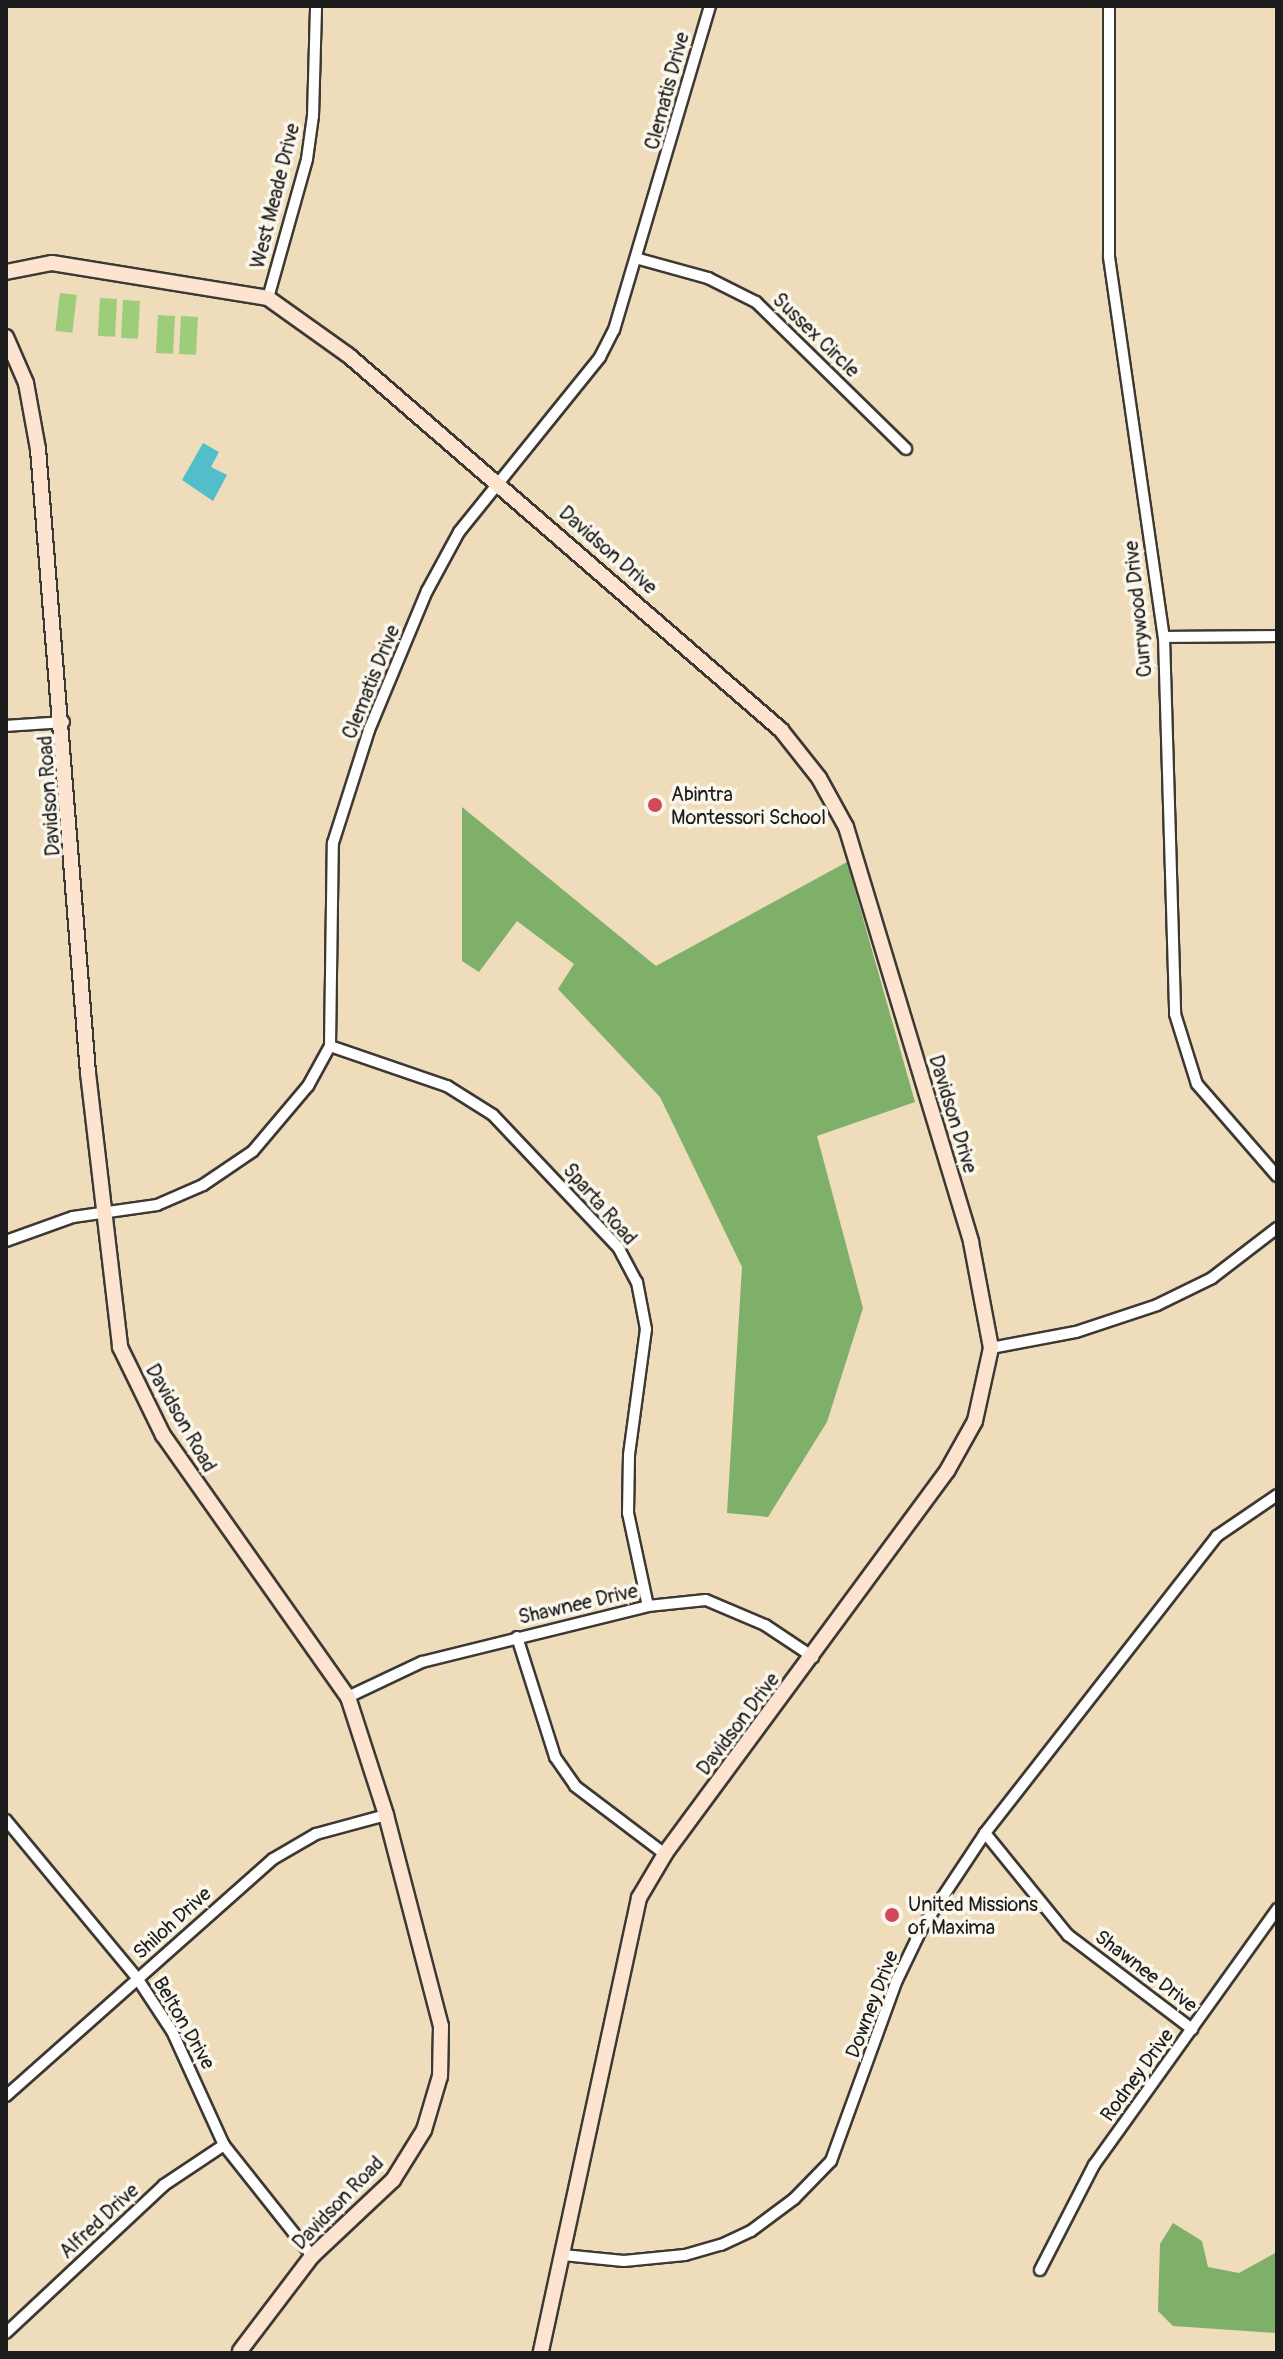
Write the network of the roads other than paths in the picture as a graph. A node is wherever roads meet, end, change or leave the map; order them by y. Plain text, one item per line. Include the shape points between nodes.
1 (316, 6) edge
2 (710, 6) edge
3 (1109, 6) edge
4 (639, 259) junction
5 (6, 272) edge
6 (268, 298) junction
7 (6, 337) edge
8 (906, 449) dead end
9 (499, 483) junction
10 (1277, 636) edge
11 (1164, 637) junction
12 (64, 722) junction
13 (6, 726) edge
14 (330, 1046) junction
15 (1277, 1176) edge
16 (104, 1213) junction
17 (1277, 1228) edge
18 (6, 1241) edge
19 (991, 1348) junction
20 (1277, 1495) edge
21 (648, 1606) junction
22 (517, 1637) junction
23 (813, 1657) junction
24 (348, 1697) junction
25 (386, 1815) junction
26 (6, 1820) edge
27 (985, 1833) junction
28 (665, 1854) junction
29 (1277, 1909) edge
30 (137, 1978) junction
31 (1192, 2029) junction
32 (6, 2096) edge
33 (224, 2145) junction
34 (563, 2255) junction
35 (312, 2256) junction
36 (1040, 2270) dead end
37 (6, 2333) edge
38 (240, 2351) dead end
39 (541, 2353) edge

1 - 6 street, West Meade Drive via 307,159
2 - 4 street, Clematis Drive
3 - 11 street, Currywood Drive via 1109,257
4 - 8 street, Sussex Circle via 708,278 756,302
4 - 9 street, Clematis Drive via 600,357
5 - 6 street, Davidson Drive via 52,263
6 - 9 street, Davidson Drive via 348,355
7 - 12 street, Davidson Road via 26,383 38,449
9 - 14 street, Clematis Drive via 459,532 427,591 369,730 333,843
9 - 19 street, Davidson Drive via 759,709 819,778 846,827 971,1242
10 - 11 street
11 - 15 street, Currywood Drive via 1175,1014 1197,1084
12 - 13 street
12 - 16 street, Davidson Road via 88,1073
14 - 16 street via 292,1108 235,1165 157,1205
14 - 21 street, Sparta Road via 447,1086 493,1115 618,1247 637,1282 646,1329 629,1455 628,1513
16 - 18 street via 40,1226
16 - 24 street, Davidson Road via 120,1347 142,1397 190,1475
17 - 19 street via 1212,1278 1157,1305 1076,1332
19 - 23 street, Davidson Drive via 975,1421 947,1471
20 - 27 street, Downey Drive via 1217,1536
21 - 22 street, Shawnee Drive
21 - 23 street, Shawnee Drive via 706,1600 765,1625
22 - 24 street, Shawnee Drive via 422,1662
22 - 28 street via 555,1757 575,1786
23 - 28 street, Davidson Drive
24 - 25 street, Davidson Road
25 - 30 street, Shiloh Drive via 316,1834 273,1859
25 - 35 street, Davidson Road via 441,2026 440,2076 424,2130 393,2180
26 - 30 street, Belton Drive
27 - 31 street, Shawnee Drive via 1068,1935
27 - 34 street, Downey Drive via 922,1928 897,1980 831,2161 794,2199 751,2231 685,2255 624,2261
28 - 34 street, Davidson Drive via 639,1898
29 - 31 street, Rodney Drive
30 - 32 street, Shiloh Drive
30 - 33 street, Belton Drive via 208,2100
31 - 36 street, Rodney Drive via 1094,2165
33 - 35 street, Belton Drive
33 - 37 street, Alfred Drive via 164,2185
34 - 39 street, Davidson Drive
35 - 38 street, Davidson Road

